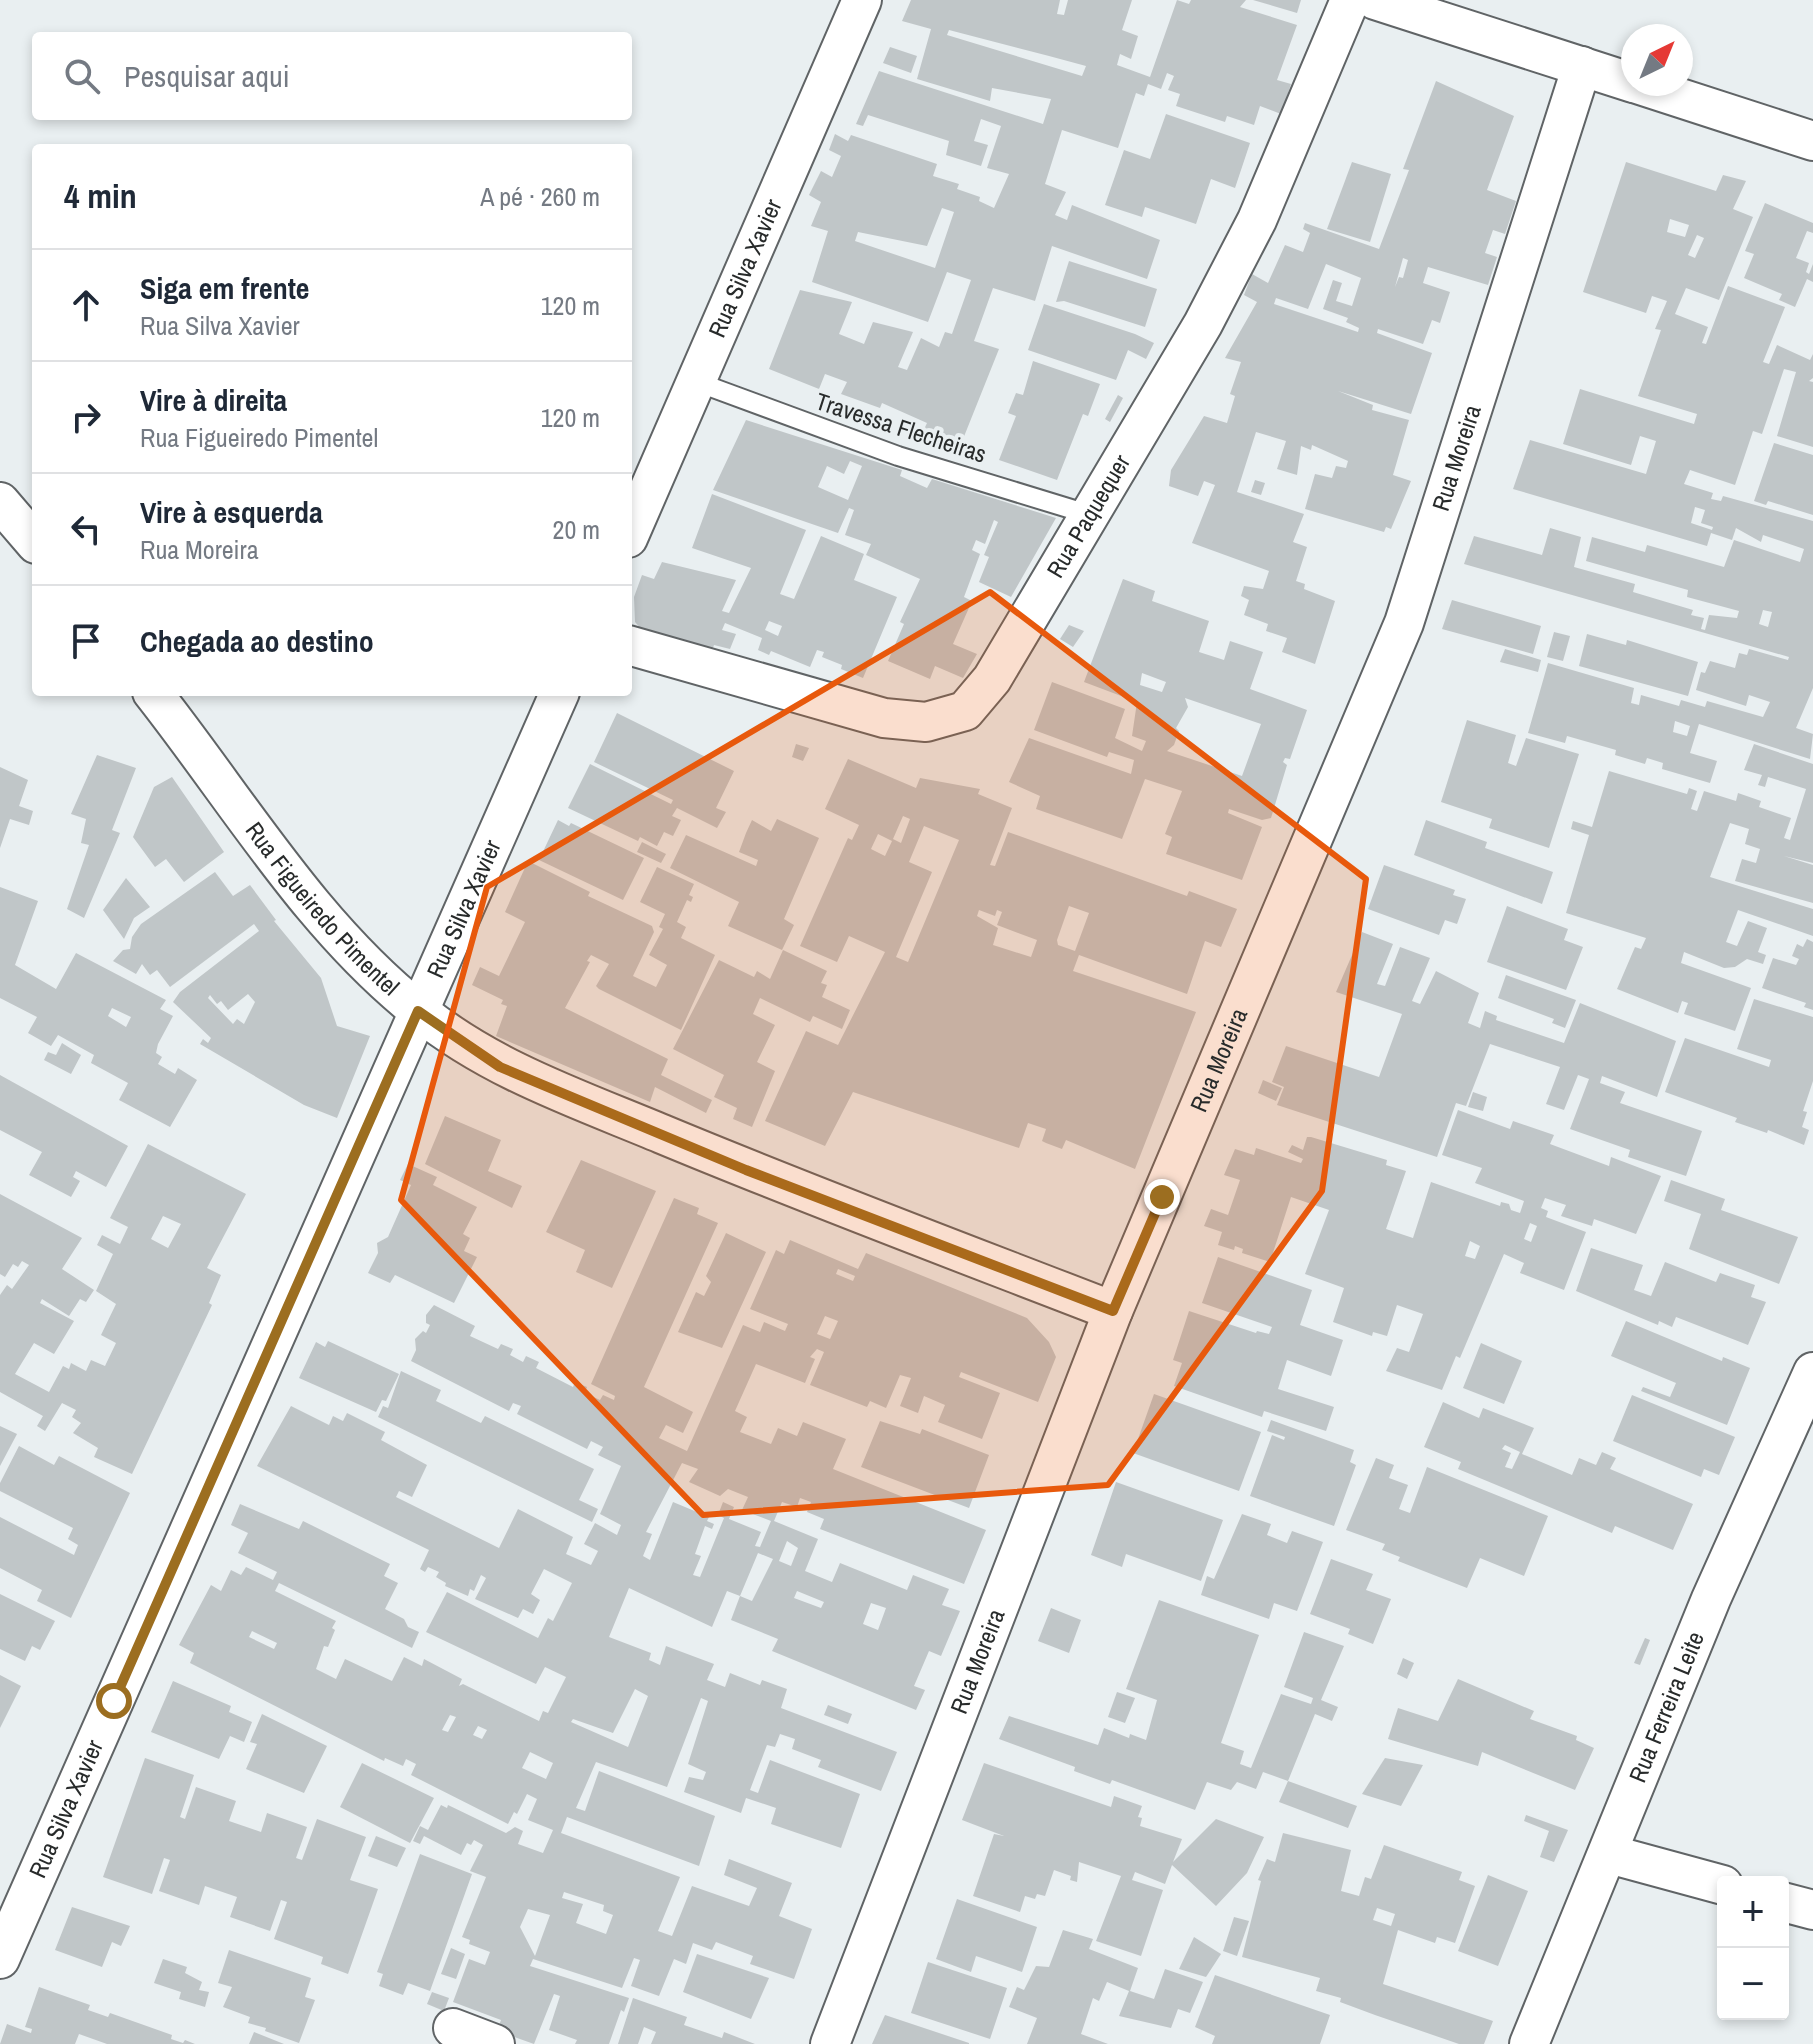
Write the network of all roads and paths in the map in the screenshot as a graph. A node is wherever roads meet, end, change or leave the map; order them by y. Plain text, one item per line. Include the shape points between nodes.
1 (862, 0) edge
2 (1350, 0) edge
3 (1375, 0) edge
4 (1582, 66) junction
5 (1621, 79) edge
6 (1675, 96) edge
7 (1813, 141) edge
8 (697, 382) junction
9 (0, 502) edge
10 (1091, 515) junction
11 (632, 529) edge
12 (32, 539) edge
13 (632, 646) edge
14 (155, 696) edge
15 (558, 696) edge
16 (418, 1011) junction
17 (1113, 1311) junction
18 (1813, 1372) edge
19 (1609, 1854) junction
20 (1717, 1883) edge
21 (1789, 1904) edge
22 (1813, 1910) edge
23 (0, 1959) edge
24 (453, 2028) dead end
25 (495, 2044) edge
26 (830, 2044) edge
27 (1529, 2044) edge

1 - 8 street, Rua Silva Xavier
2 - 10 street, Rua Paquequer via 1257,220
3 - 4 street
4 - 5 street
4 - 17 street, Rua Moreira via 1404,623
6 - 7 street
8 - 10 lane, Travessa Flecheiras via 898,456
8 - 11 street, Rua Silva Xavier
9 - 12 street
10 - 13 street, Rua Paquequer via 992,679 965,711 926,722 884,718
14 - 16 street, Rua Figueiredo Pimentel via 285,871 357,955
15 - 16 street, Rua Silva Xavier
16 - 17 street, Rua Figueiredo Pimentel via 500,1067 746,1170
16 - 23 street, Rua Silva Xavier
17 - 26 street, Rua Moreira
18 - 19 street, Rua Ferreira Leite via 1711,1599
19 - 20 street
19 - 27 street, Rua Ferreira Leite
21 - 22 street
24 - 25 street

